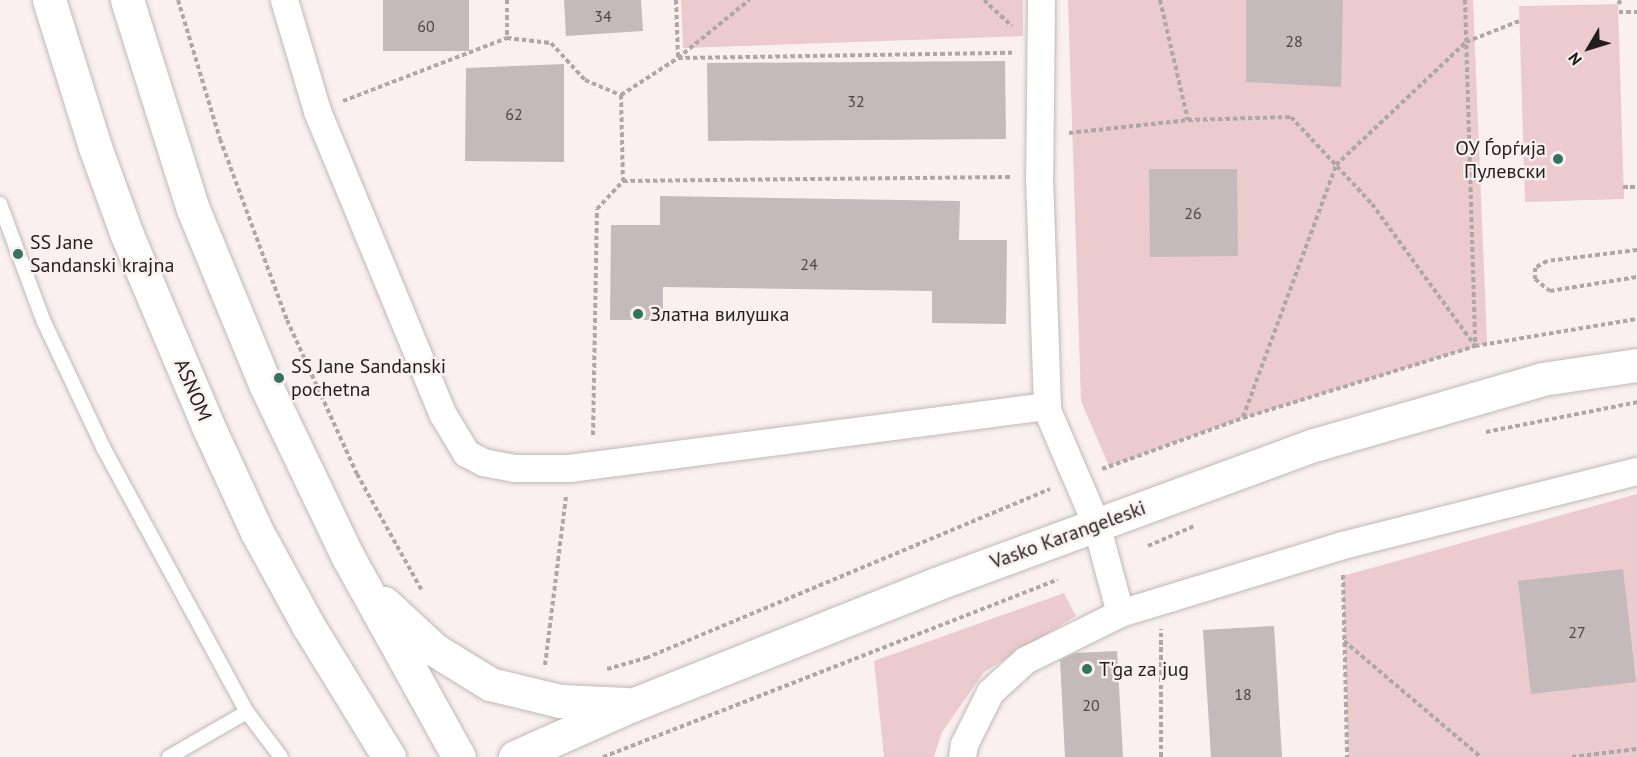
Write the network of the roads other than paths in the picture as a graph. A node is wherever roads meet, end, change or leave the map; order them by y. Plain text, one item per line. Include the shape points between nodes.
1 (49, 0) edge
2 (127, 0) edge
3 (284, 0) edge
4 (1041, 0) edge
5 (0, 204) edge
6 (1637, 365) edge
7 (1047, 406) junction
8 (1637, 471) edge
9 (1096, 524) junction
10 (348, 557) junction
11 (1120, 613) junction
12 (633, 705) junction
13 (247, 712) junction
14 (169, 757) edge
15 (281, 757) edge
16 (389, 757) edge
17 (459, 757) edge
18 (515, 757) edge
19 (962, 757) edge

1 - 16 street, ASNOM via 128,235 208,426 257,532 297,606
2 - 10 street via 193,209 266,386
3 - 7 street via 317,111 452,436 466,453 483,462 515,468 581,467
4 - 7 street via 1039,177
5 - 13 lane via 44,322 104,449
6 - 9 street, Vasko Karangeleski via 1542,379 1314,445
7 - 9 street
8 - 11 street via 1342,545
9 - 11 street
9 - 12 street, Vasko Karangeleski
10 - 12 street via 410,629 490,684 560,701
10 - 17 street
11 - 19 street via 1025,660 990,692 964,744
12 - 18 street, Vasko Karangeleski
13 - 14 lane
13 - 15 lane

